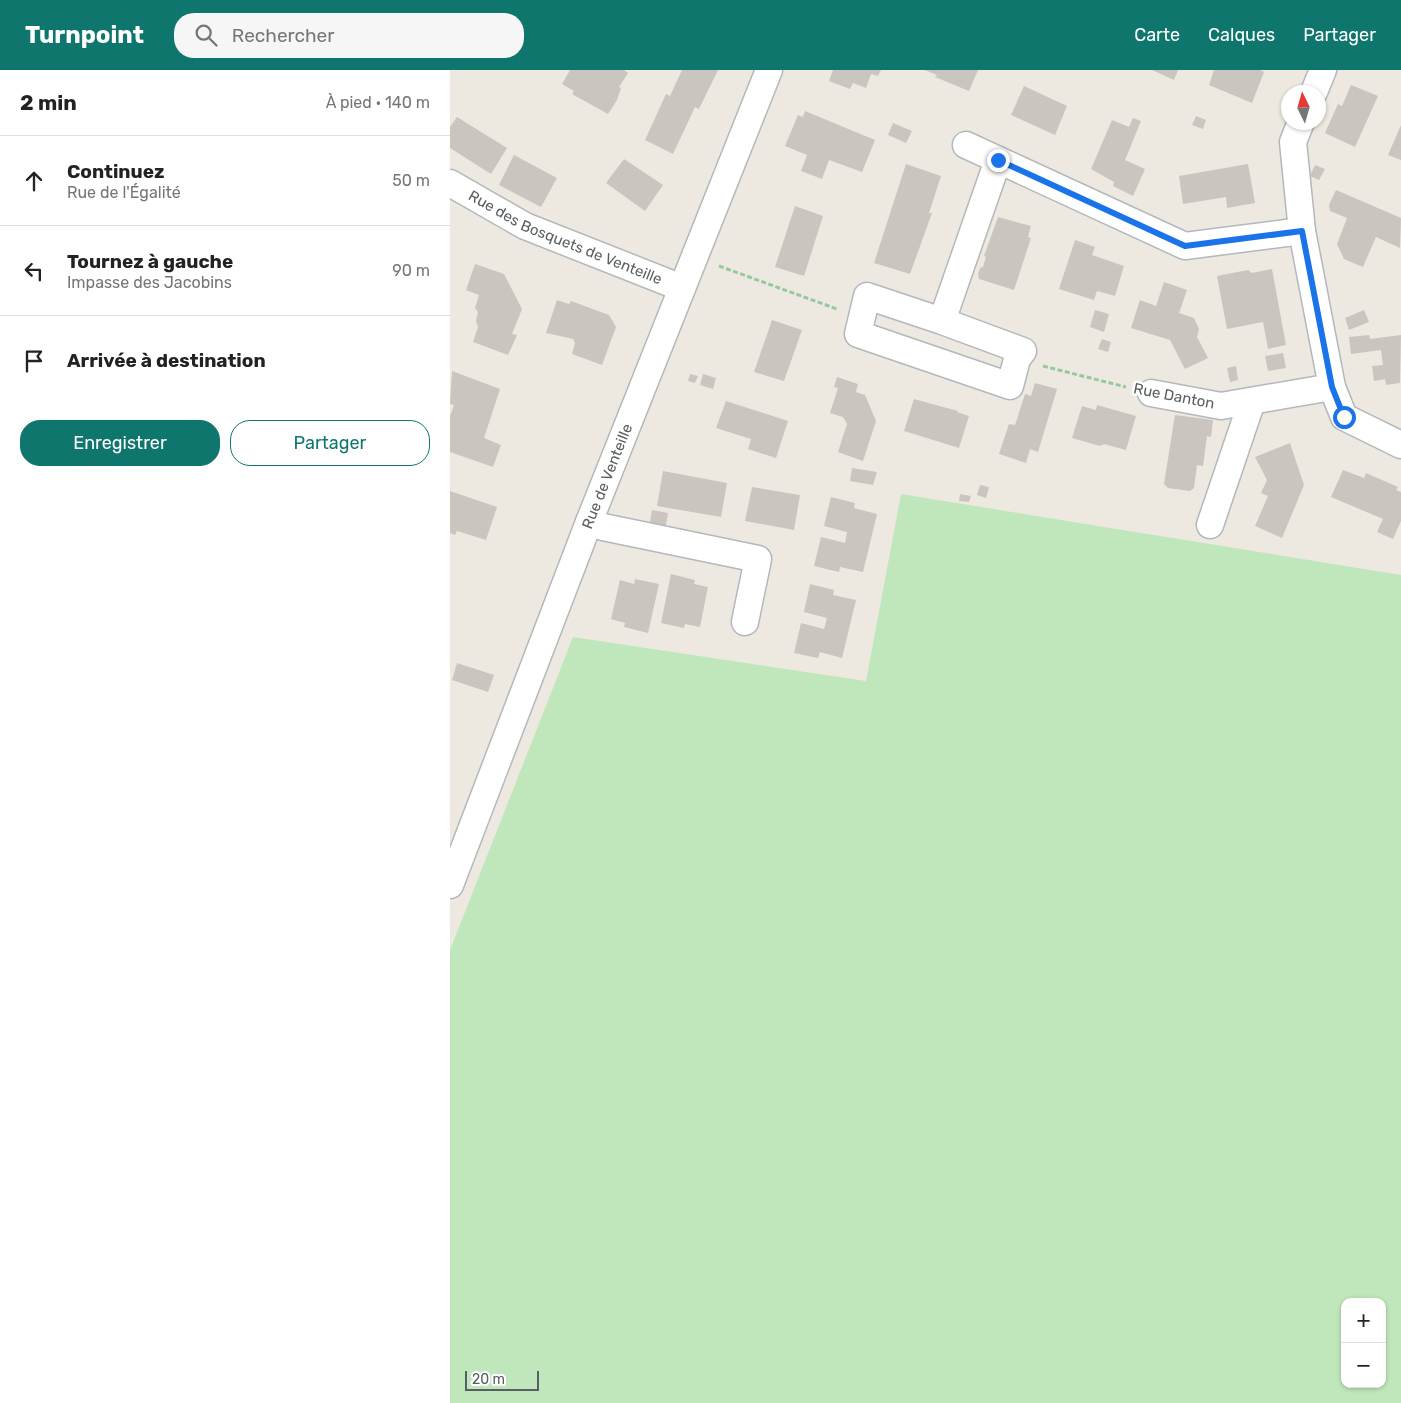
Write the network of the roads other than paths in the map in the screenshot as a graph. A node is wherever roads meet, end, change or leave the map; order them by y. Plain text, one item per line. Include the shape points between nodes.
1 (769, 70) edge
2 (1323, 70) edge
3 (1317, 85) edge
4 (1298, 130) edge
5 (966, 145) dead end
6 (998, 160) junction
7 (450, 183) edge
8 (1302, 231) junction
9 (682, 288) junction
10 (942, 321) junction
11 (1332, 387) junction
12 (1151, 393) road end
13 (1252, 400) junction
14 (1401, 445) edge
15 (589, 522) junction
16 (1210, 525) dead end
17 (746, 622) dead end
18 (450, 885) edge

1 - 9 street, Rue de Venteille
2 - 3 street
4 - 8 street via 1293,142
5 - 6 street
6 - 8 street via 1185,246
6 - 10 street
7 - 9 street, Rue des Bosquets de Venteille via 525,226
8 - 11 street
9 - 15 street, Rue de Venteille
10 - 10 street via 867,296 858,334 1010,386 1023,351
11 - 13 street, Rue Danton
11 - 14 street via 1344,417
12 - 13 street, Rue Danton via 1221,406
13 - 16 street
15 - 17 street via 758,559
15 - 18 street, Rue de Venteille

